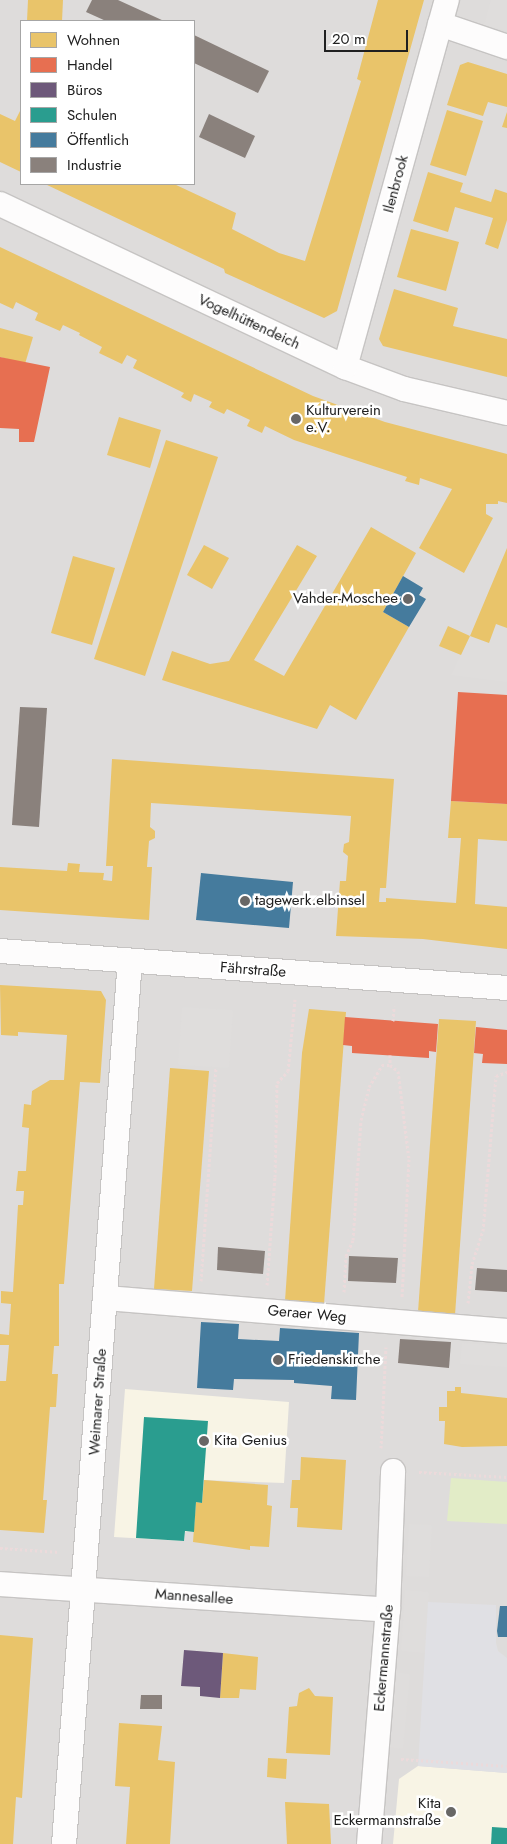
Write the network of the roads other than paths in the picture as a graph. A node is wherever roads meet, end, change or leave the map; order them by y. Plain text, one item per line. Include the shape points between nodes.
1 (447, 0) edge
2 (440, 24) junction
3 (507, 47) edge
4 (0, 204) edge
5 (345, 368) junction
6 (507, 413) edge
7 (0, 950) edge
8 (130, 961) junction
9 (507, 988) edge
10 (106, 1298) junction
11 (507, 1331) edge
12 (394, 1471) road end
13 (0, 1584) edge
14 (85, 1590) junction
15 (388, 1610) junction
16 (64, 1844) edge
17 (369, 1844) edge

1 - 2 street, Ilenbrook
2 - 3 street
2 - 5 street, Ilenbrook
4 - 5 street, Vogelhüttendeich
5 - 6 street, Vogelhüttendeich via 404,389
7 - 8 street, Fährstraße
8 - 9 street, Fährstraße
8 - 10 street, Weimarer Straße
10 - 11 street, Geraer Weg
10 - 14 street, Weimarer Straße
12 - 15 street, Eckermannstraße
13 - 14 street, Mannesallee
14 - 15 street, Mannesallee
14 - 16 street, Weimarer Straße
15 - 17 street, Eckermannstraße

